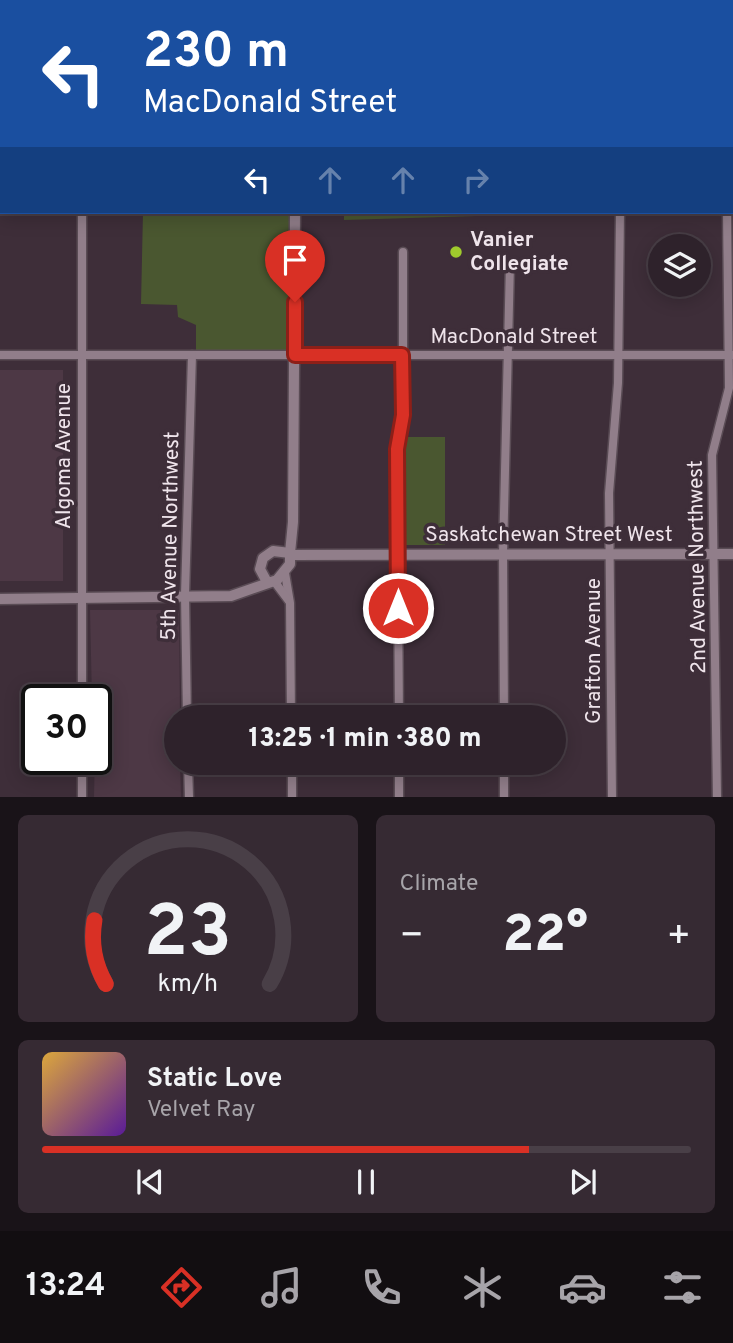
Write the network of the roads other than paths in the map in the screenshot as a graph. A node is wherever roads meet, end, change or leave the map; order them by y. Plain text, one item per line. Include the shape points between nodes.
1 (82, 214) edge
2 (295, 214) edge
3 (620, 214) edge
4 (727, 214) edge
5 (403, 252) dead end
6 (510, 263) dead end
7 (0, 355) edge
8 (82, 355) junction
9 (192, 355) junction
10 (295, 355) junction
11 (402, 355) junction
12 (509, 355) junction
13 (617, 355) junction
14 (731, 355) edge
15 (398, 554) junction
16 (503, 554) junction
17 (611, 554) junction
18 (712, 554) junction
19 (733, 554) edge
20 (287, 559) junction
21 (260, 569) junction
22 (271, 582) junction
23 (82, 595) junction
24 (185, 595) junction
25 (218, 595) junction
26 (0, 599) edge
27 (290, 603) junction
28 (82, 684) edge
29 (187, 705) edge
30 (291, 705) edge
31 (398, 705) edge
32 (504, 705) edge
33 (82, 775) edge
34 (188, 775) edge
35 (292, 775) edge
36 (399, 775) edge
37 (504, 775) edge
38 (82, 797) edge
39 (189, 797) edge
40 (292, 797) edge
41 (399, 797) edge
42 (504, 797) edge
43 (612, 797) edge
44 (717, 797) edge

1 - 8 street, Algoma Avenue
2 - 10 street
3 - 13 street, Grafton Avenue
4 - 14 street, 2nd Avenue Northwest
5 - 11 street
6 - 12 street
7 - 8 street, MacDonald Street
8 - 9 street, MacDonald Street
8 - 23 street, Algoma Avenue
9 - 10 street, MacDonald Street
9 - 24 street, 5th Avenue Northwest
10 - 11 street, MacDonald Street
10 - 20 street
11 - 12 street, MacDonald Street
11 - 15 street
12 - 13 street, MacDonald Street
12 - 16 street
13 - 14 street, MacDonald Street
13 - 17 street, Grafton Avenue via 616,433 609,492
14 - 18 street, 2nd Avenue Northwest via 729,388 712,455
15 - 16 street, Saskatchewan Street West
15 - 20 street, Saskatchewan Street West
15 - 31 street
16 - 17 street, Saskatchewan Street West
16 - 32 street
17 - 18 street, Saskatchewan Street West
17 - 43 street, Grafton Avenue
18 - 19 street, Saskatchewan Street West
18 - 44 street, 2nd Avenue Northwest
20 - 21 street via 267,554
20 - 22 street
20 - 27 street
21 - 22 street
21 - 25 street via 239,588
22 - 25 street via 239,594
22 - 27 street
23 - 24 street
23 - 26 street
23 - 28 street, Algoma Avenue
24 - 25 street
24 - 29 street, 5th Avenue Northwest
27 - 30 street
33 - 38 street
34 - 39 street
35 - 40 street
36 - 41 street
37 - 42 street

